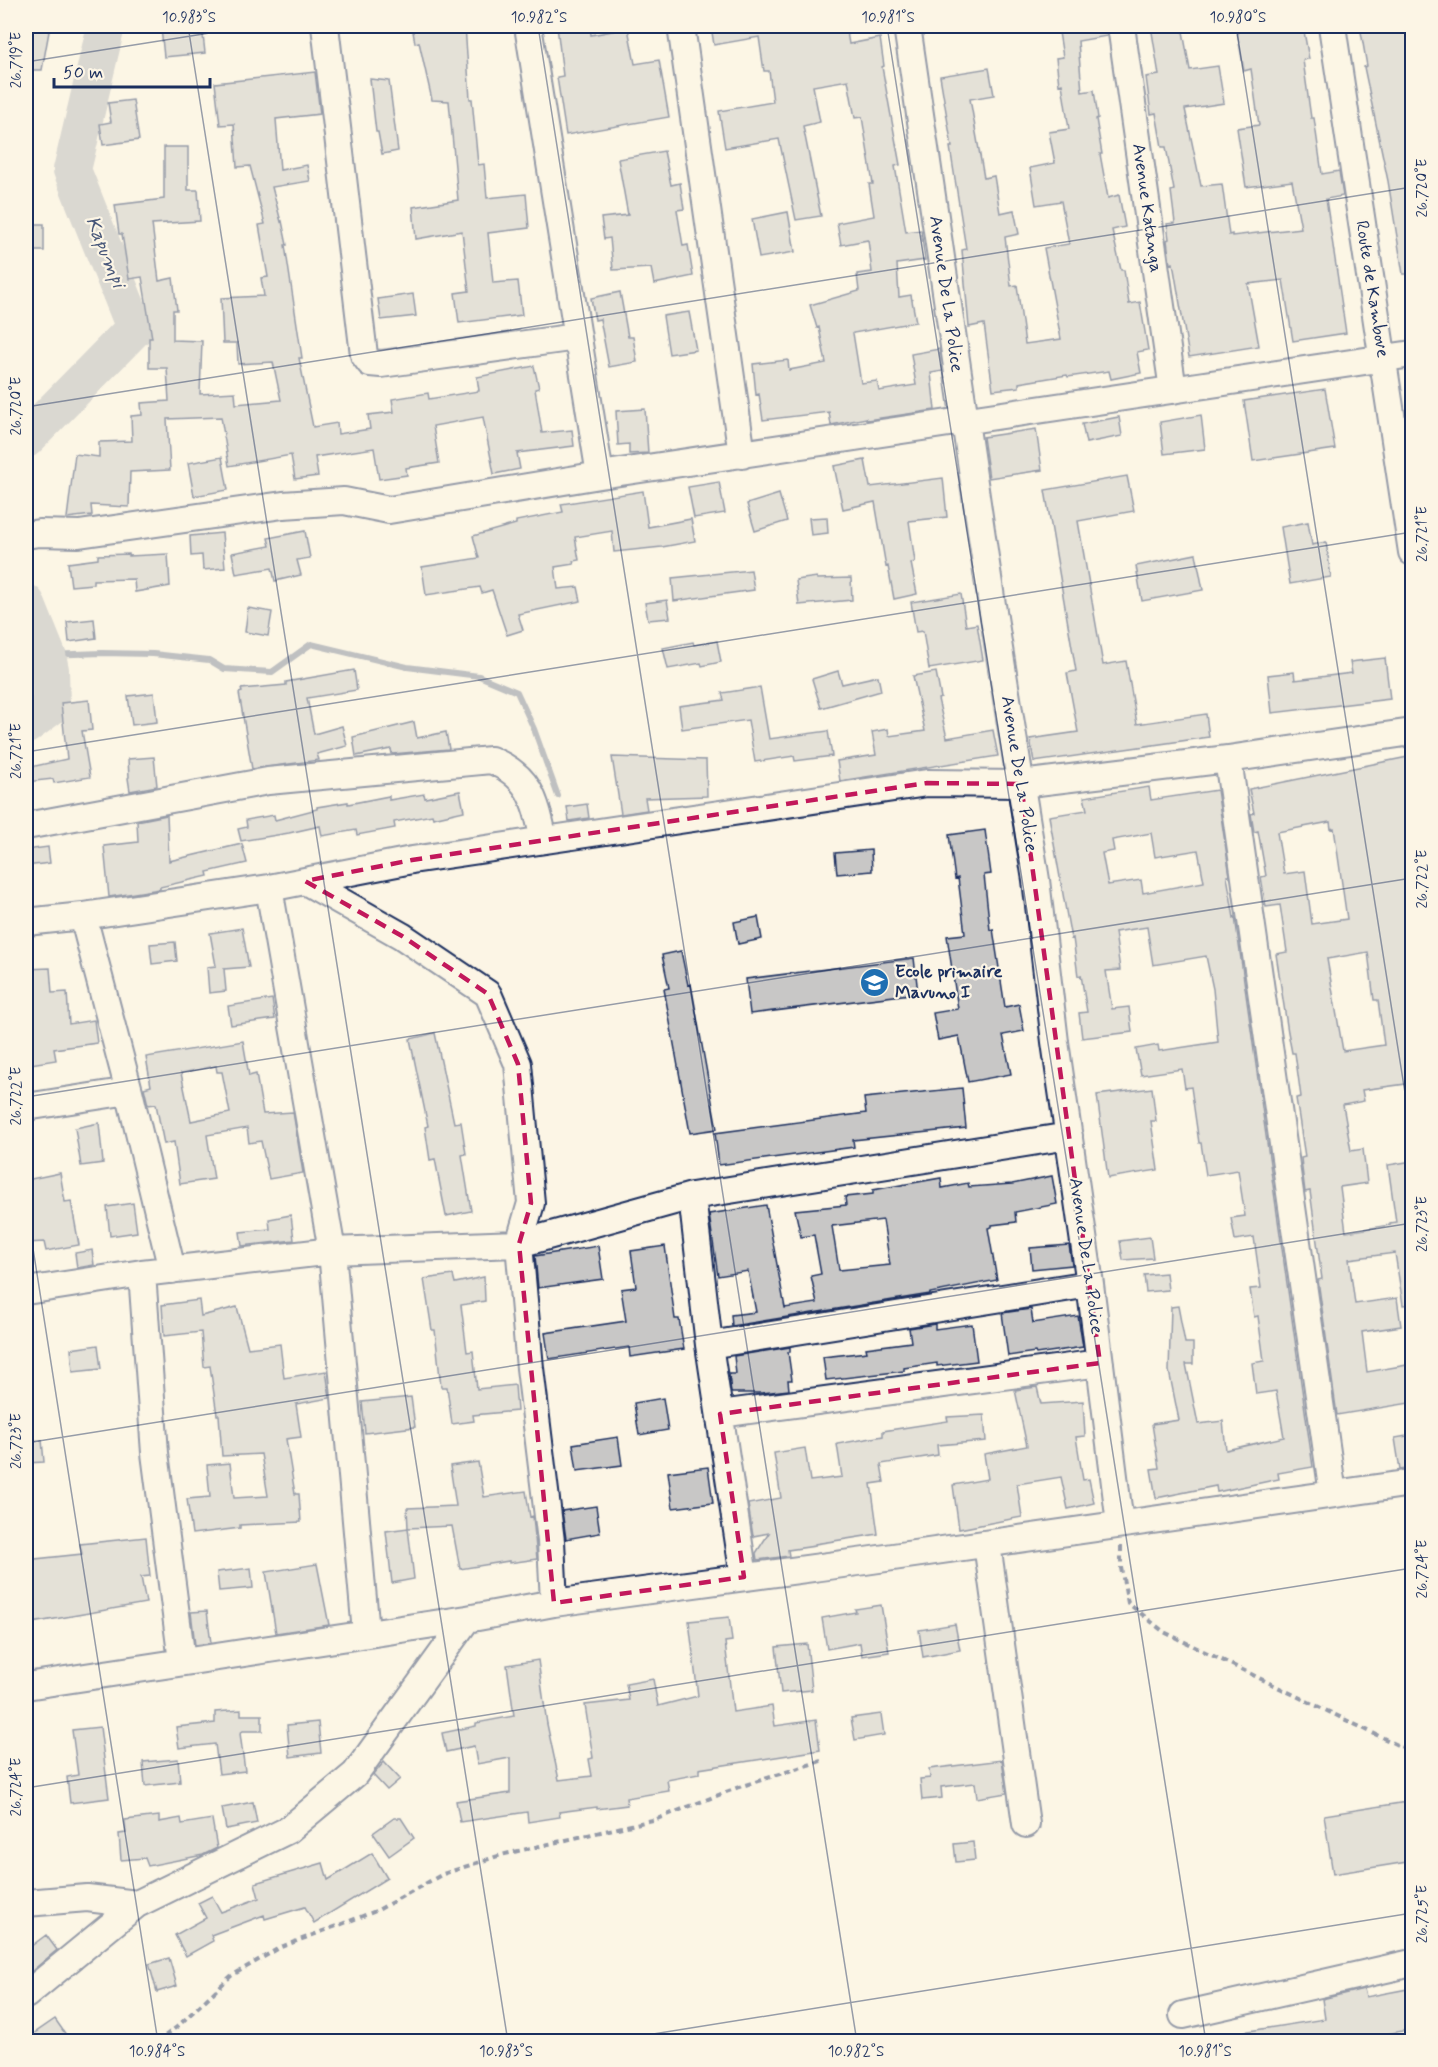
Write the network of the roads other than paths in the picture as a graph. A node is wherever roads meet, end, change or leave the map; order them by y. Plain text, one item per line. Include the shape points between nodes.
1 (325, 26) edge
2 (528, 26) edge
3 (681, 26) edge
4 (908, 26) edge
5 (1121, 26) edge
6 (1332, 26) edge
7 (577, 338) junction
8 (1413, 354) edge
9 (1382, 359) junction
10 (1173, 390) junction
11 (966, 422) junction
12 (742, 455) junction
13 (600, 475) junction
14 (26, 535) edge
15 (1413, 552) edge
16 (1413, 732) edge
17 (1228, 759) junction
18 (1021, 784) junction
19 (26, 826) edge
20 (544, 840) junction
21 (305, 881) junction
22 (269, 888) junction
23 (83, 916) junction
24 (26, 921) edge
25 (129, 1091) junction
26 (26, 1107) edge
27 (1069, 1136) junction
28 (692, 1196) junction
29 (519, 1244) junction
30 (332, 1251) junction
31 (172, 1270) junction
32 (142, 1273) junction
33 (1090, 1284) junction
34 (26, 1291) edge
35 (709, 1345) junction
36 (1100, 1363) junction
37 (720, 1414) junction
38 (1413, 1483) edge
39 (1334, 1494) junction
40 (1120, 1524) junction
41 (987, 1544) junction
42 (744, 1577) junction
43 (554, 1603) junction
44 (467, 1619) junction
45 (366, 1633) junction
46 (182, 1661) junction
47 (26, 1686) edge
48 (1026, 1824) dead end
49 (26, 1903) edge
50 (137, 1904) junction
51 (1413, 1963) edge
52 (26, 1995) edge
53 (1183, 2015) dead end

1 - 7 street via 364,355 370,363
2 - 7 street
3 - 12 street
4 - 11 street, Avenue De La Police
5 - 10 street, Avenue Katanga
6 - 9 street, Route de Kambove
7 - 13 street
8 - 9 street
9 - 10 street
9 - 15 street, Route de Kambove
10 - 11 street
11 - 12 street
11 - 18 street, Avenue De La Police
12 - 13 street
13 - 14 street via 389,510 344,501 324,502 79,534
16 - 17 street
17 - 18 street
17 - 39 street
18 - 20 street via 927,783
18 - 27 street, Avenue De La Police
19 - 20 street via 268,781 492,760 521,778 536,803
20 - 21 street
21 - 22 street
21 - 29 street via 402,936 488,994 518,1064 531,1203
22 - 23 street
22 - 30 street
23 - 24 street
23 - 25 street
25 - 26 street
25 - 31 street
27 - 28 street
27 - 33 street, Avenue De La Police
28 - 29 street
28 - 35 street
29 - 30 street
29 - 43 street via 551,1541
30 - 31 street
30 - 45 street
31 - 32 street
32 - 34 street
32 - 46 street via 155,1453
33 - 35 street
33 - 36 street, Avenue De La Police
35 - 37 street
36 - 37 street
36 - 40 street, Avenue De La Police
37 - 42 street
38 - 39 street
39 - 40 street
40 - 41 street
41 - 42 street
41 - 48 street
42 - 43 street
43 - 44 street
44 - 45 street
44 - 50 street via 355,1774 288,1830
45 - 46 street
46 - 47 street
49 - 50 street via 87,1898
50 - 52 street
51 - 53 street

